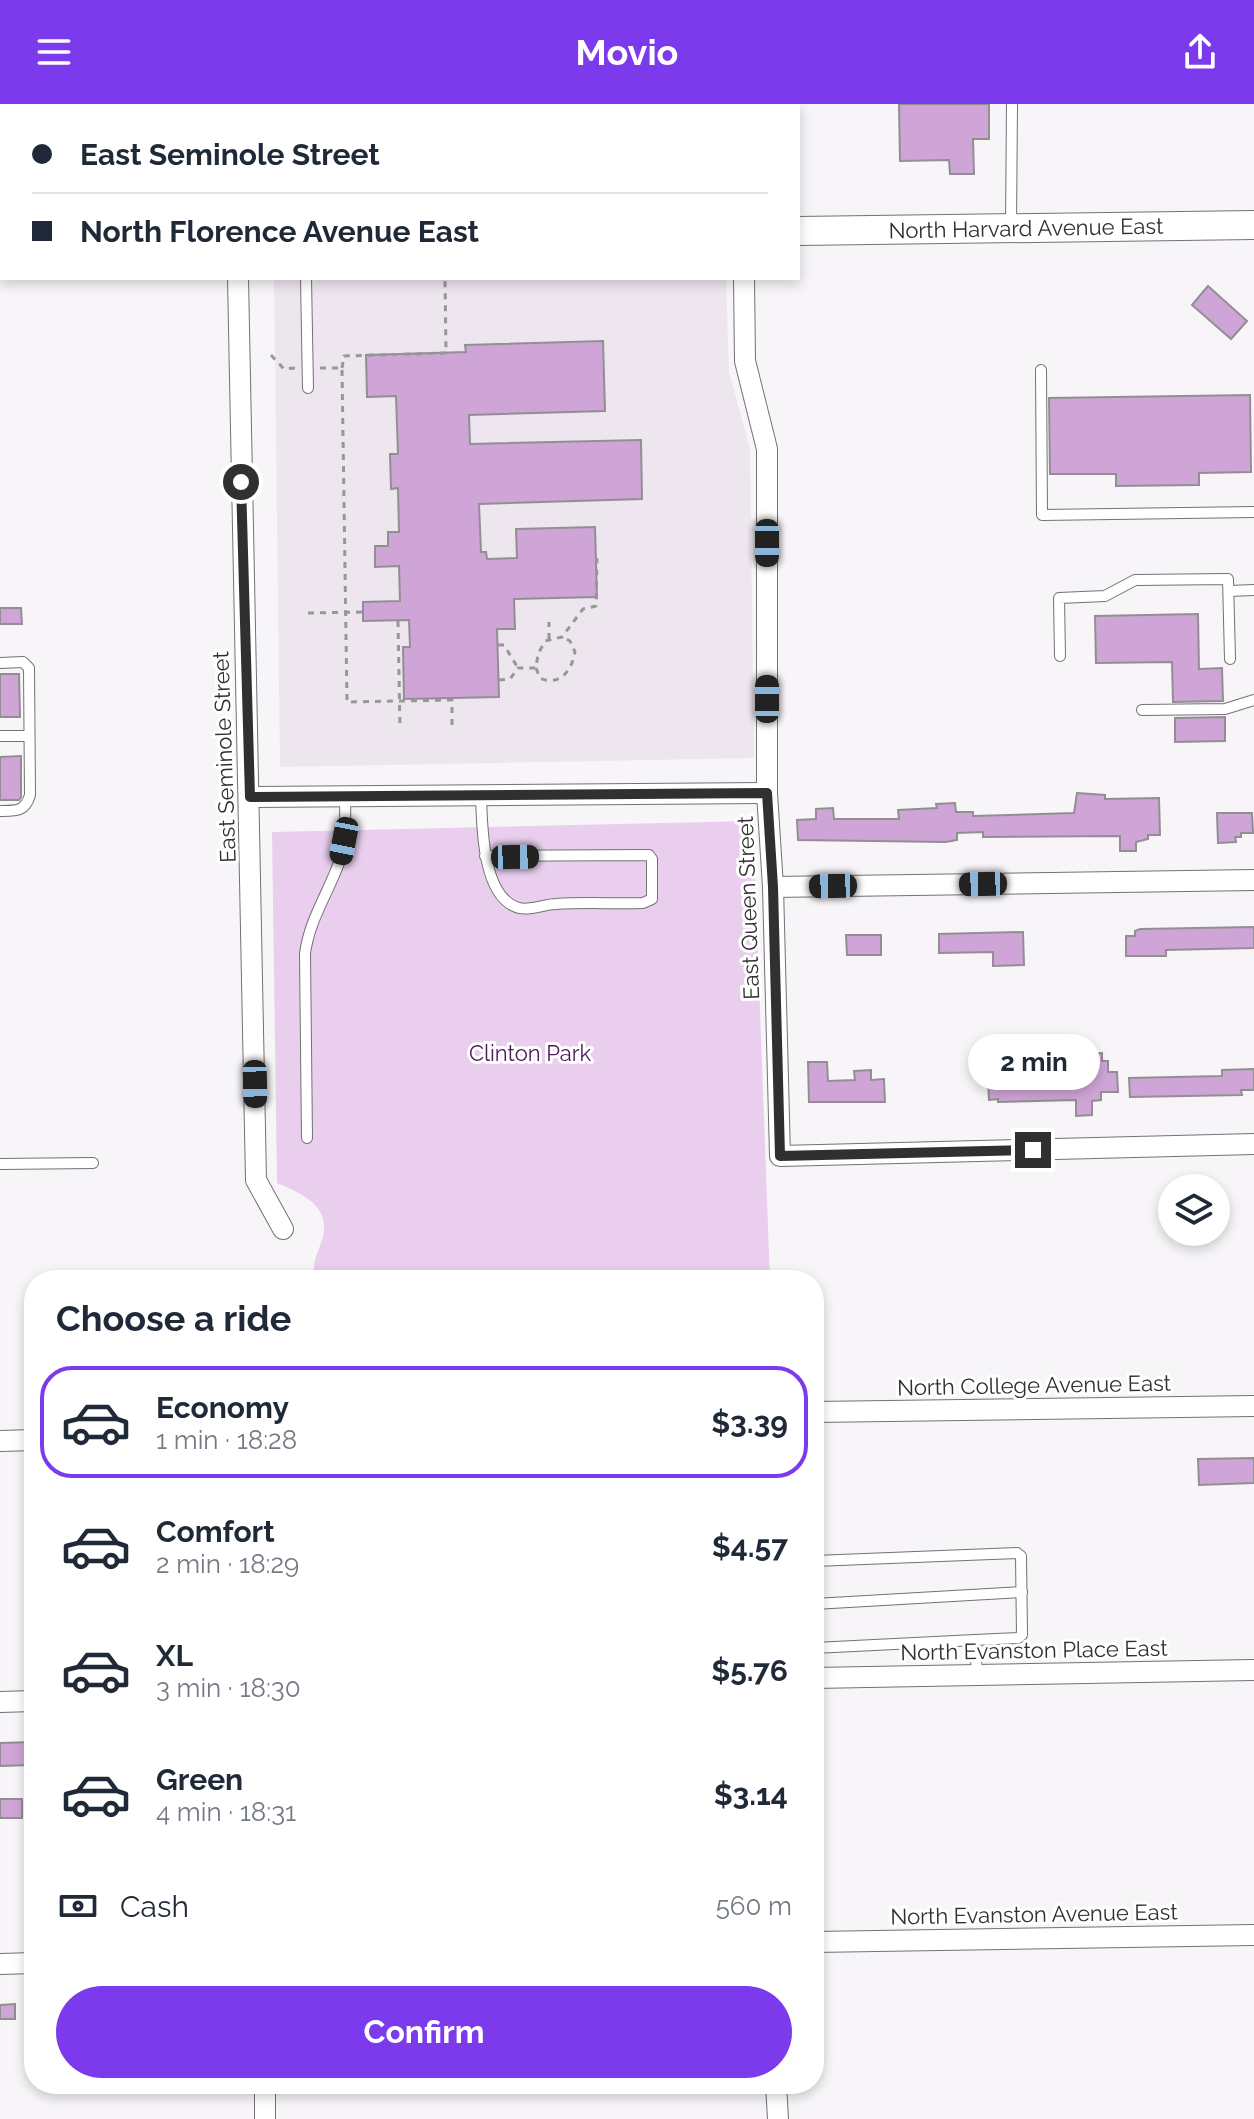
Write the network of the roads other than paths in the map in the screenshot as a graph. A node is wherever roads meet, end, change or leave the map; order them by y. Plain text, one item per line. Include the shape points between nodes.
1 (1012, 104) edge
2 (1254, 225) edge
3 (1011, 228) junction
4 (800, 231) edge
5 (238, 280) edge
6 (306, 280) edge
7 (744, 280) edge
8 (1041, 370) dead end
9 (308, 388) dead end
10 (1254, 512) edge
11 (1254, 590) edge
12 (1229, 591) junction
13 (1060, 656) dead end
14 (1230, 659) dead end
15 (0, 663) edge
16 (1254, 700) edge
17 (1142, 710) dead end
18 (0, 736) edge
19 (29, 736) junction
20 (767, 793) junction
21 (481, 796) junction
22 (250, 797) junction
23 (345, 797) junction
24 (0, 811) edge
25 (485, 856) junction
26 (1254, 880) edge
27 (773, 887) junction
28 (307, 1138) dead end
29 (1254, 1144) edge
30 (93, 1163) dead end
31 (0, 1164) edge
32 (283, 1229) dead end
33 (1254, 1406) edge
34 (824, 1412) edge
35 (24, 1440) edge
36 (0, 1441) edge
37 (824, 1561) edge
38 (1022, 1592) junction
39 (824, 1603) edge
40 (975, 1640) junction
41 (824, 1648) edge
42 (1254, 1670) edge
43 (977, 1675) junction
44 (824, 1678) edge
45 (24, 1701) edge
46 (0, 1702) edge
47 (1254, 1935) edge
48 (824, 1942) edge
49 (24, 1963) edge
50 (0, 1964) edge
51 (265, 2094) edge
52 (777, 2094) edge
53 (265, 2119) edge
54 (778, 2119) edge

1 - 3 lane
2 - 3 main road, North Harvard Avenue East
3 - 4 main road, North Harvard Avenue East
5 - 22 street, East Seminole Street
6 - 9 lane
7 - 20 street, East Queen Street via 745,361 767,449
8 - 10 lane via 1042,515
11 - 12 lane
12 - 13 lane via 1228,579 1135,580 1105,596 1059,598
12 - 14 lane
15 - 19 lane via 23,662 29,668
16 - 17 lane via 1225,709
18 - 19 lane
19 - 24 lane via 27,806
20 - 21 street
20 - 27 street, East Queen Street
21 - 23 street
21 - 25 lane
22 - 23 street
22 - 32 street, East Seminole Street via 256,1180
23 - 28 lane via 341,859 308,934 305,954
25 - 25 lane via 505,900 517,908 652,899 652,859 643,854
26 - 27 street
27 - 29 street, East Queen Street via 780,1156
30 - 31 lane
33 - 34 street, North College Avenue East
35 - 36 street
37 - 38 lane via 1017,1553
38 - 39 lane
38 - 40 lane via 1022,1635
40 - 41 lane
40 - 43 lane
42 - 43 street, North Evanston Place East
43 - 44 street, North Evanston Place East
45 - 46 street
47 - 48 street, North Evanston Avenue East
49 - 50 street
51 - 53 street
52 - 54 street

